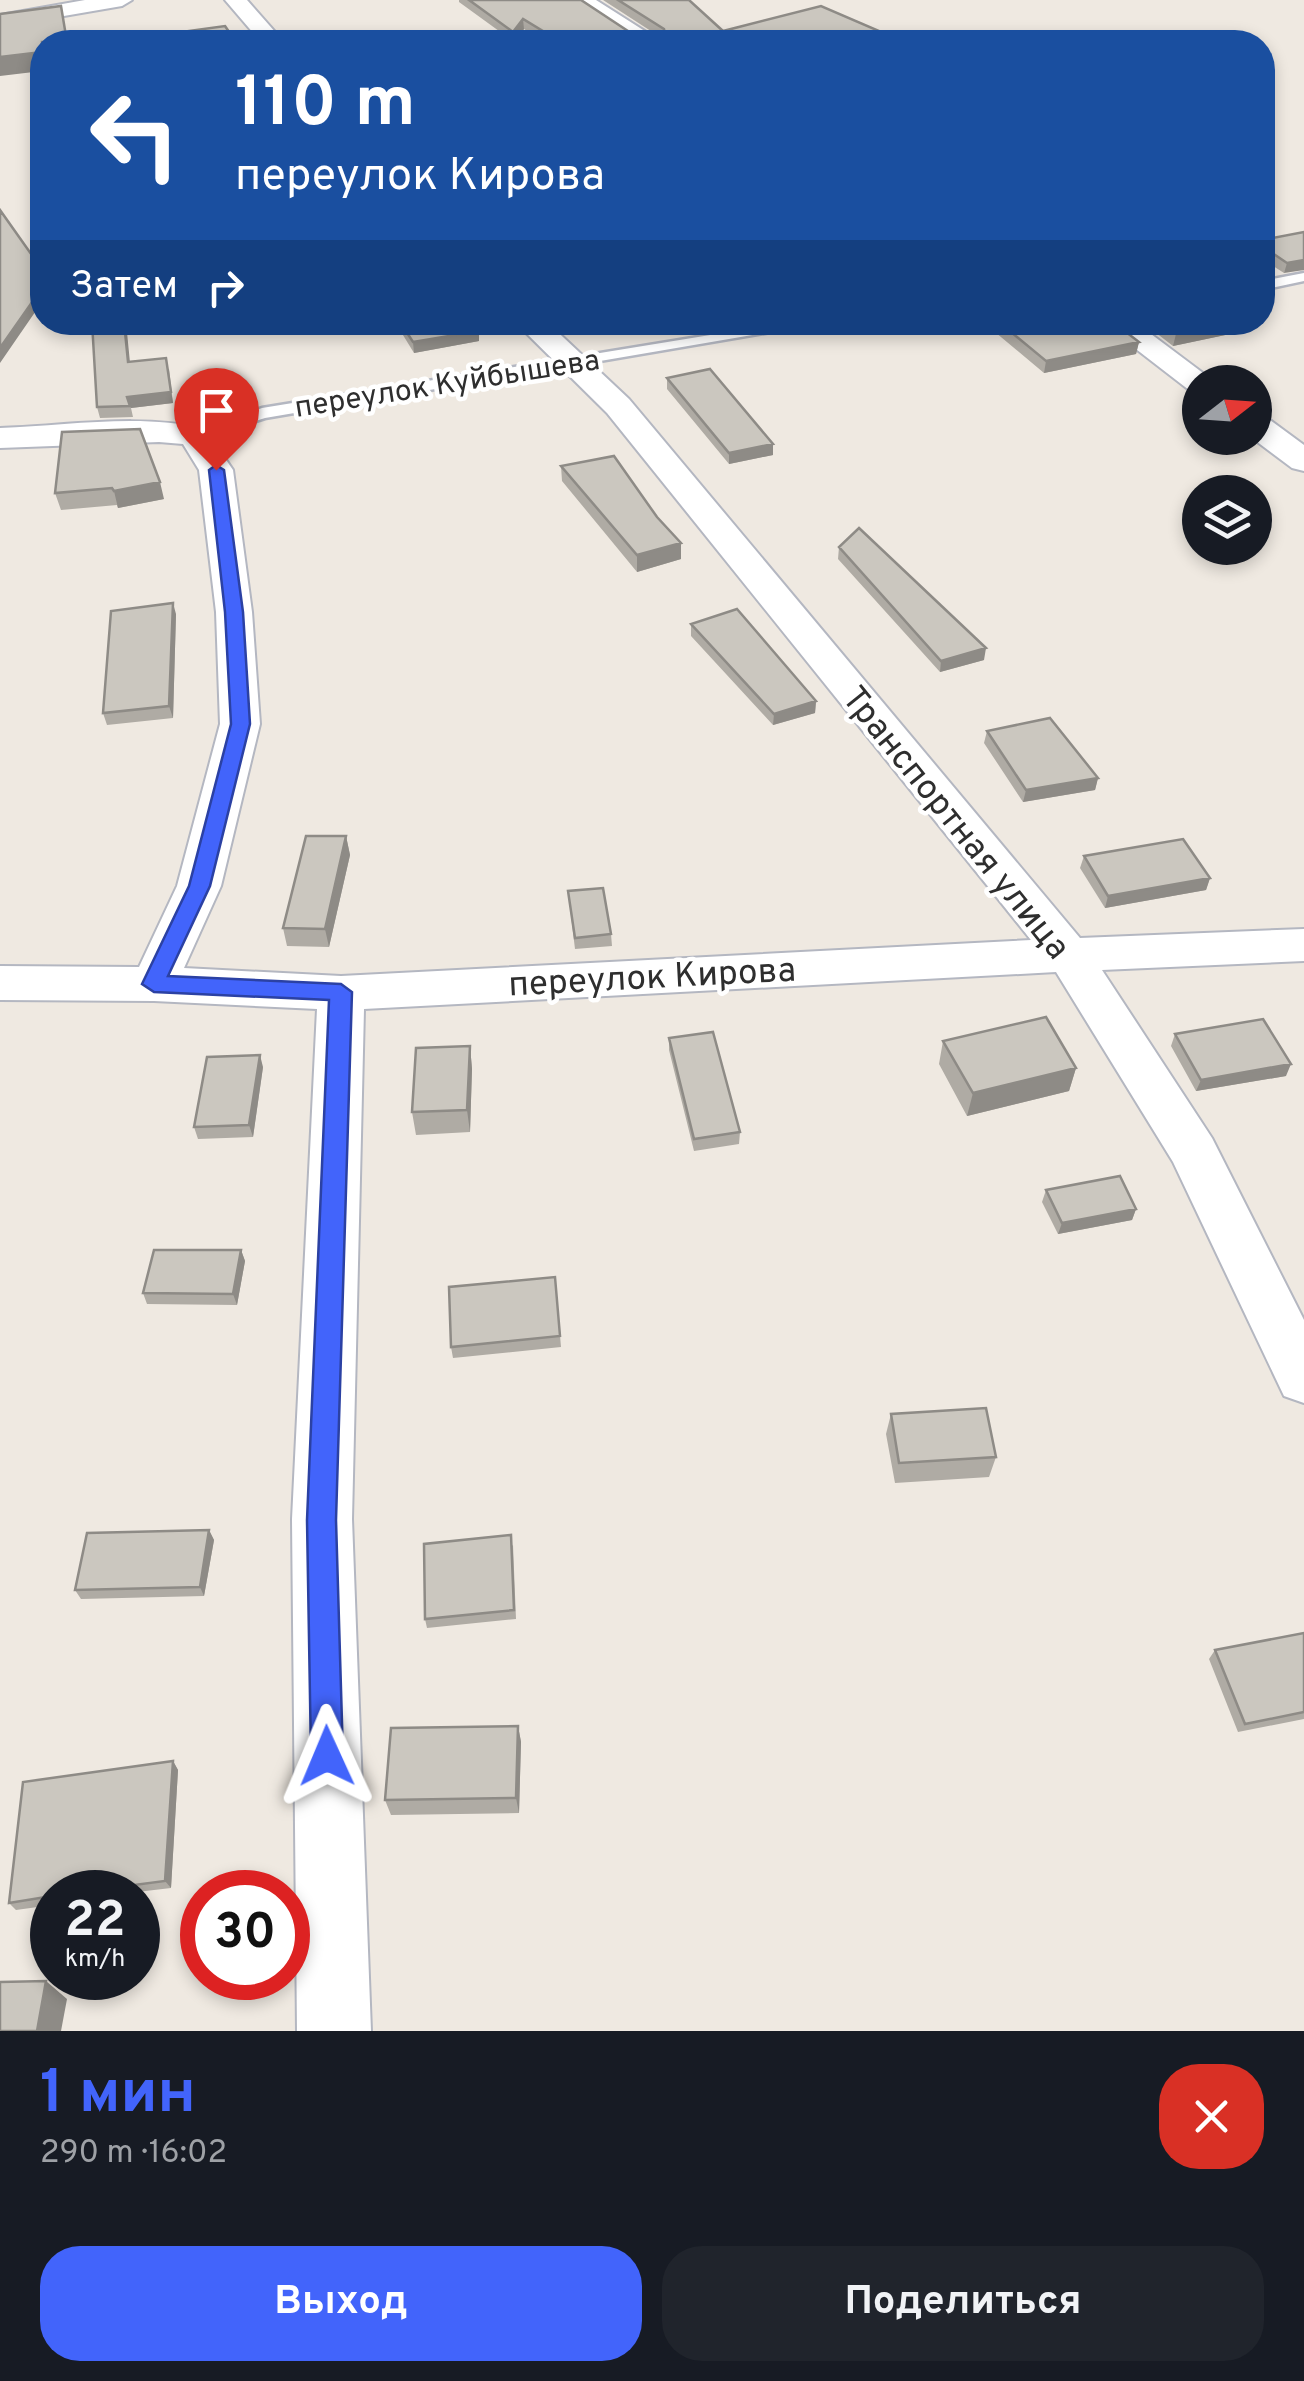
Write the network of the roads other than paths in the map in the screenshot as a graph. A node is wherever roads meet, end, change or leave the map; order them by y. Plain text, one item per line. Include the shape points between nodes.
1 (122, 0) edge
2 (234, 0) edge
3 (581, 0) edge
4 (0, 21) edge
5 (263, 30) edge
6 (631, 30) edge
7 (1304, 277) edge
8 (1275, 283) edge
9 (543, 335) edge
10 (742, 335) edge
11 (1133, 335) edge
12 (571, 363) junction
13 (1182, 369) edge
14 (194, 436) junction
15 (0, 438) edge
16 (1304, 945) edge
17 (1070, 957) junction
18 (0, 982) edge
19 (154, 984) junction
20 (341, 992) junction
21 (1304, 1378) edge
22 (334, 2031) edge

1 - 4 street
2 - 5 street
3 - 6 street
7 - 8 lane
9 - 12 street, Транспортная улица
10 - 12 lane, переулок Куйбышева
11 - 13 street
12 - 14 lane, переулок Куйбышева via 262,413
12 - 17 street, Транспортная улица via 618,406
14 - 15 street, переулок Куйбышева
14 - 19 street via 216,470 240,724 200,886
16 - 17 street, переулок Кирова
17 - 20 street, переулок Кирова
17 - 21 street, Транспортная улица via 1194,1152
18 - 19 street, переулок Кирова
19 - 20 street, переулок Кирова
20 - 22 street via 322,1520

